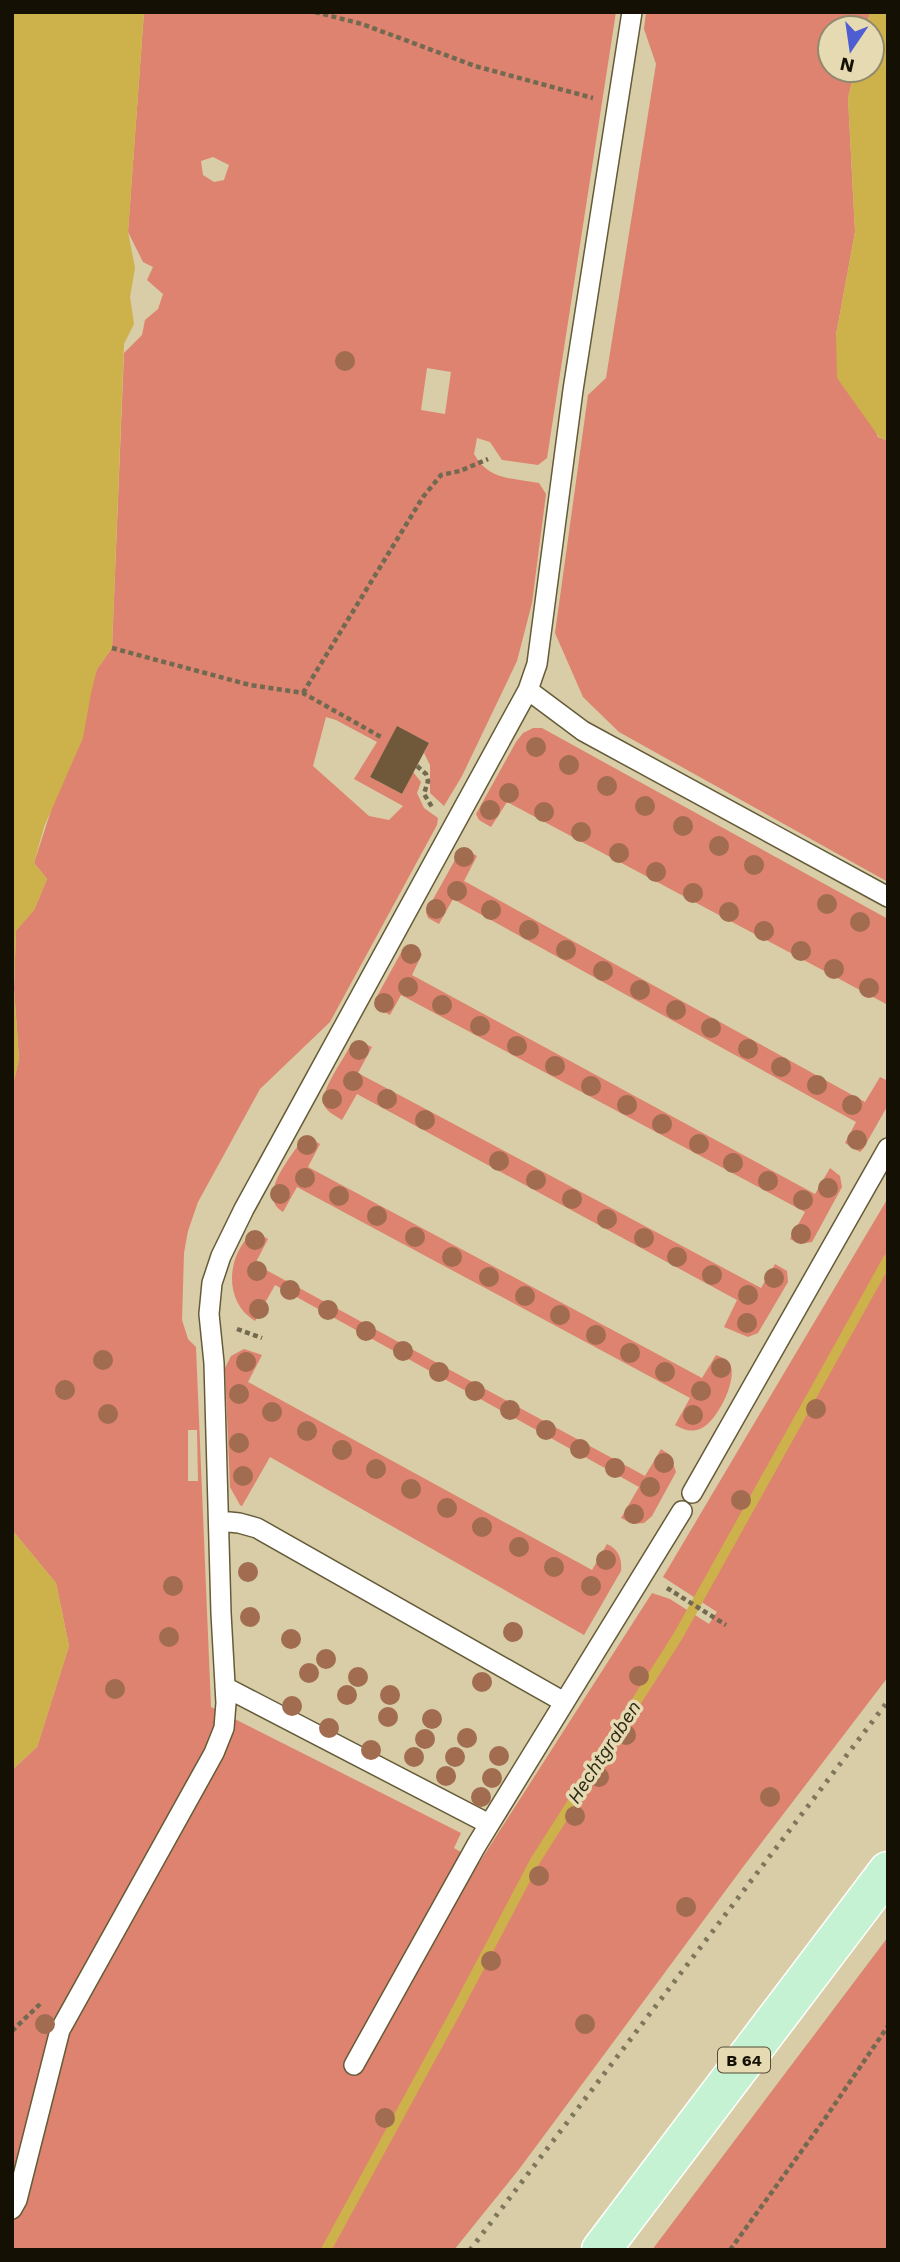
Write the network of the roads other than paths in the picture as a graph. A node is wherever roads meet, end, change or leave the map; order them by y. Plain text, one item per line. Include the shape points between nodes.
1 (632, 12) edge
2 (528, 690) junction
3 (888, 897) edge
4 (888, 1148) edge
5 (691, 1493) dead end
6 (682, 1511) dead end
7 (219, 1521) junction
8 (225, 1687) junction
9 (564, 1702) junction
10 (489, 1824) junction
11 (888, 1871) edge
12 (354, 2065) dead end
13 (12, 2209) edge
14 (601, 2250) edge

1 - 2 lane via 573,390 537,664
2 - 3 lane via 583,731
2 - 7 lane via 295,1111 221,1256 209,1314
4 - 5 lane
6 - 9 lane
7 - 8 lane
7 - 9 lane via 257,1528
8 - 10 lane
8 - 13 lane via 224,1728 214,1753 60,2030
9 - 10 lane
10 - 12 lane
11 - 14 main road, B 64

